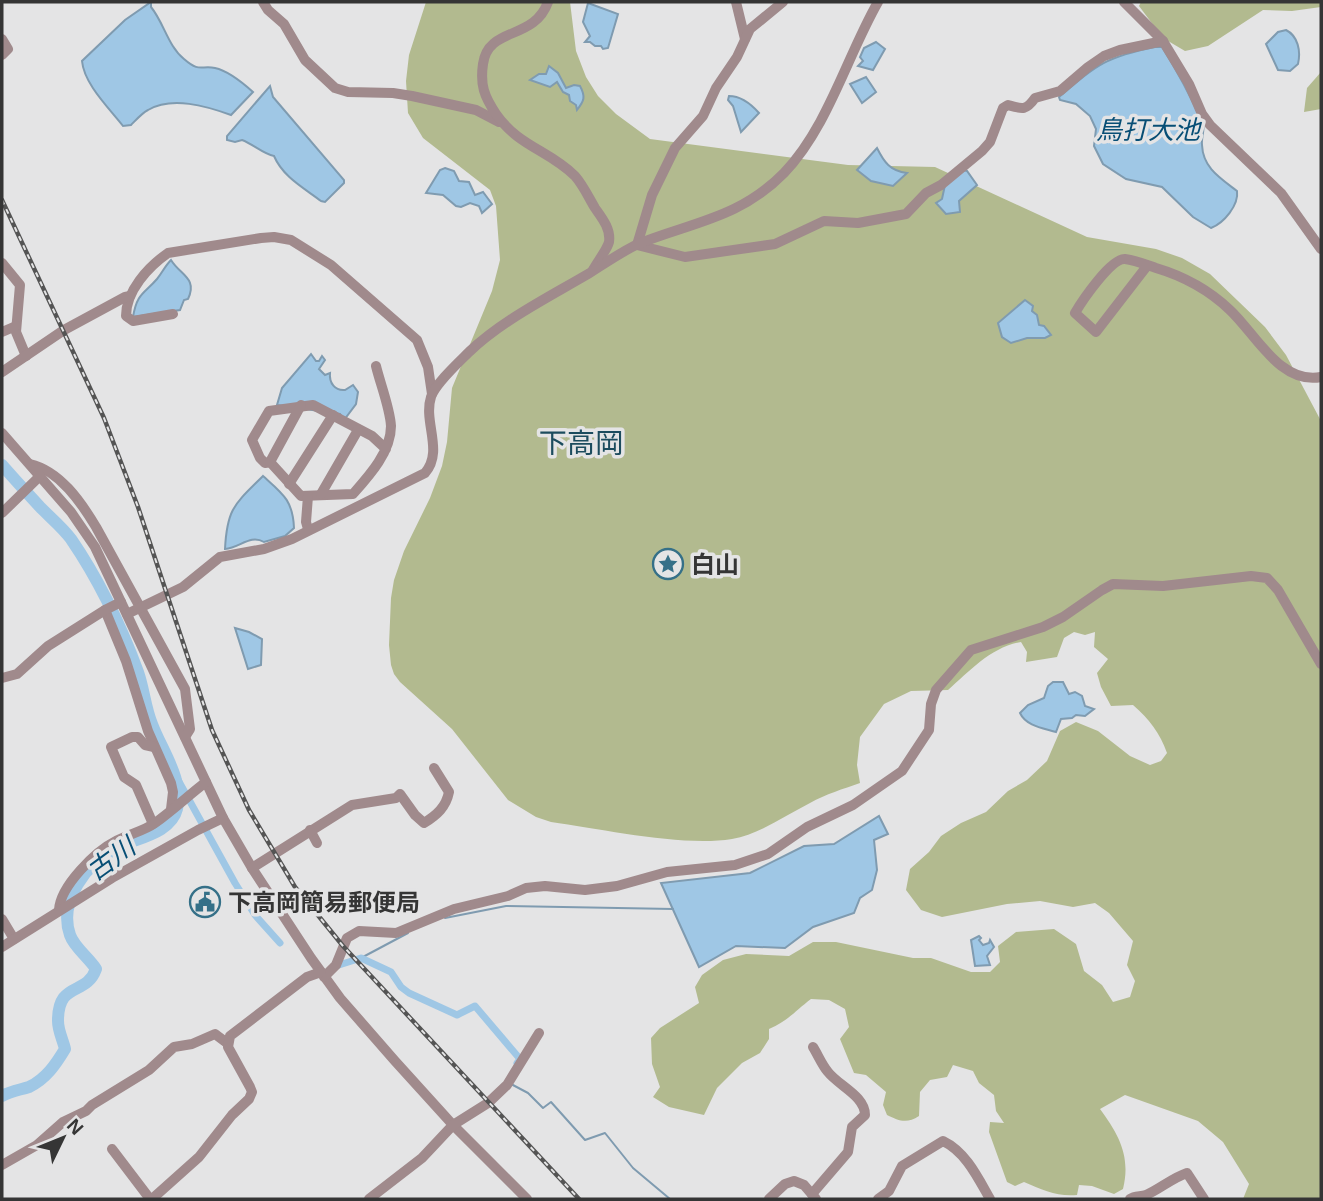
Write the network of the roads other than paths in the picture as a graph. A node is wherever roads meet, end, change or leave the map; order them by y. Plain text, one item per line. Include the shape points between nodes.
1 (263, 2) edge
2 (548, 2) edge
3 (736, 2) edge
4 (783, 2) edge
5 (878, 2) edge
6 (1124, 2) edge
7 (2, 39) edge
8 (745, 39) junction
9 (1163, 41) junction
10 (2, 54) edge
11 (506, 128) junction
12 (636, 245) junction
13 (1321, 249) edge
14 (2, 263) edge
15 (1147, 266) junction
16 (592, 272) junction
17 (130, 296) junction
18 (173, 314) dead end
19 (16, 326) junction
20 (2, 332) edge
21 (26, 356) junction
22 (376, 366) dead end
23 (2, 372) edge
24 (1321, 377) edge
25 (432, 394) junction
26 (301, 405) junction
27 (333, 415) junction
28 (358, 430) junction
29 (2, 433) edge
30 (386, 449) junction
31 (270, 462) junction
32 (30, 464) junction
33 (40, 476) junction
34 (289, 484) junction
35 (321, 494) junction
36 (308, 496) junction
37 (2, 513) edge
38 (308, 529) junction
39 (112, 606) junction
40 (142, 607) junction
41 (127, 614) junction
42 (1321, 664) edge
43 (2, 678) edge
44 (185, 737) junction
45 (155, 747) junction
46 (434, 768) dead end
47 (206, 782) junction
48 (172, 809) junction
49 (223, 818) junction
50 (153, 824) junction
51 (310, 830) junction
52 (317, 843) dead end
53 (252, 867) junction
54 (61, 909) junction
55 (2, 919) edge
56 (14, 939) junction
57 (2, 947) edge
58 (322, 974) junction
59 (539, 1033) dead end
60 (227, 1043) junction
61 (813, 1047) dead end
62 (453, 1125) junction
63 (112, 1149) dead end
64 (2, 1165) edge
65 (814, 1196) edge
66 (151, 1199) edge
67 (369, 1199) edge
68 (527, 1199) edge
69 (769, 1199) edge
70 (878, 1199) edge
71 (990, 1199) edge
72 (1130, 1199) edge
73 (1204, 1199) edge

1 - 11 street via 284,24 305,60 335,88 393,93 476,110
2 - 11 street via 535,23 497,39 485,53 481,87
3 - 8 street
4 - 8 street via 750,29
5 - 12 street via 817,127 785,171 764,191 726,214
6 - 9 street
7 - 10 street via 8,49
8 - 12 street via 703,116 674,148
9 - 12 street via 1104,56 1060,91 1035,98 1029,107 1003,108 982,151 906,214 858,223 824,221 775,244 685,257
9 - 13 street via 1210,125 1281,192
11 - 16 street via 576,177 603,220 609,244
12 - 16 street
14 - 19 street via 20,285
15 - 15 street via 1096,332 1075,313 1118,260
15 - 24 street via 1182,277 1230,310 1282,366
16 - 25 street via 485,339
17 - 18 street via 126,306 129,320
17 - 21 street via 64,330
17 - 25 street via 156,261 168,253 284,238 331,265 417,340
19 - 20 street
19 - 21 street
21 - 23 street
22 - 30 street via 391,426
25 - 38 street via 429,410 434,457 425,473
26 - 27 street via 313,405
26 - 31 street
26 - 31 street via 269,411 252,440 260,458
27 - 28 street
27 - 34 street
28 - 30 street
28 - 35 street
29 - 32 street
30 - 35 street via 353,494
31 - 34 street
32 - 33 street
32 - 40 street via 47,469 86,510
33 - 37 street
33 - 39 street via 84,530
34 - 36 street via 297,494
35 - 36 street
36 - 38 street
38 - 40 street via 264,549 220,557 183,587
39 - 41 street
39 - 43 street via 48,646 17,674
39 - 45 street
40 - 41 street
40 - 44 street via 185,689 190,729
41 - 44 street
42 - 58 street via 1267,578 1163,586 1113,584 1053,622 971,650 936,690 929,730 902,771 768,854 735,865 667,872 617,886 526,888 454,909 396,933 359,931 346,939 336,965
44 - 47 street
45 - 48 street via 171,783
45 - 50 street via 138,737 111,747 124,777 136,785
46 - 51 street via 449,792 447,802 424,823 400,794 396,799 352,805
47 - 48 street
47 - 49 street
48 - 50 street
49 - 53 street
49 - 54 street
50 - 54 street via 96,856 64,893
51 - 52 street
51 - 53 street
53 - 58 street
54 - 56 street
55 - 56 street
56 - 57 street
58 - 60 street via 307,977 234,1032
58 - 62 street
59 - 62 street via 508,1083
60 - 64 street via 215,1034 174,1047 149,1070
60 - 66 street via 250,1087 249,1099 199,1157
61 - 65 street via 827,1070 865,1110 852,1127 848,1152
62 - 67 street via 422,1158
62 - 68 street
63 - 66 street
65 - 69 street via 794,1181
70 - 71 street via 889,1191 902,1166 943,1141 965,1158
72 - 73 street via 1187,1173

